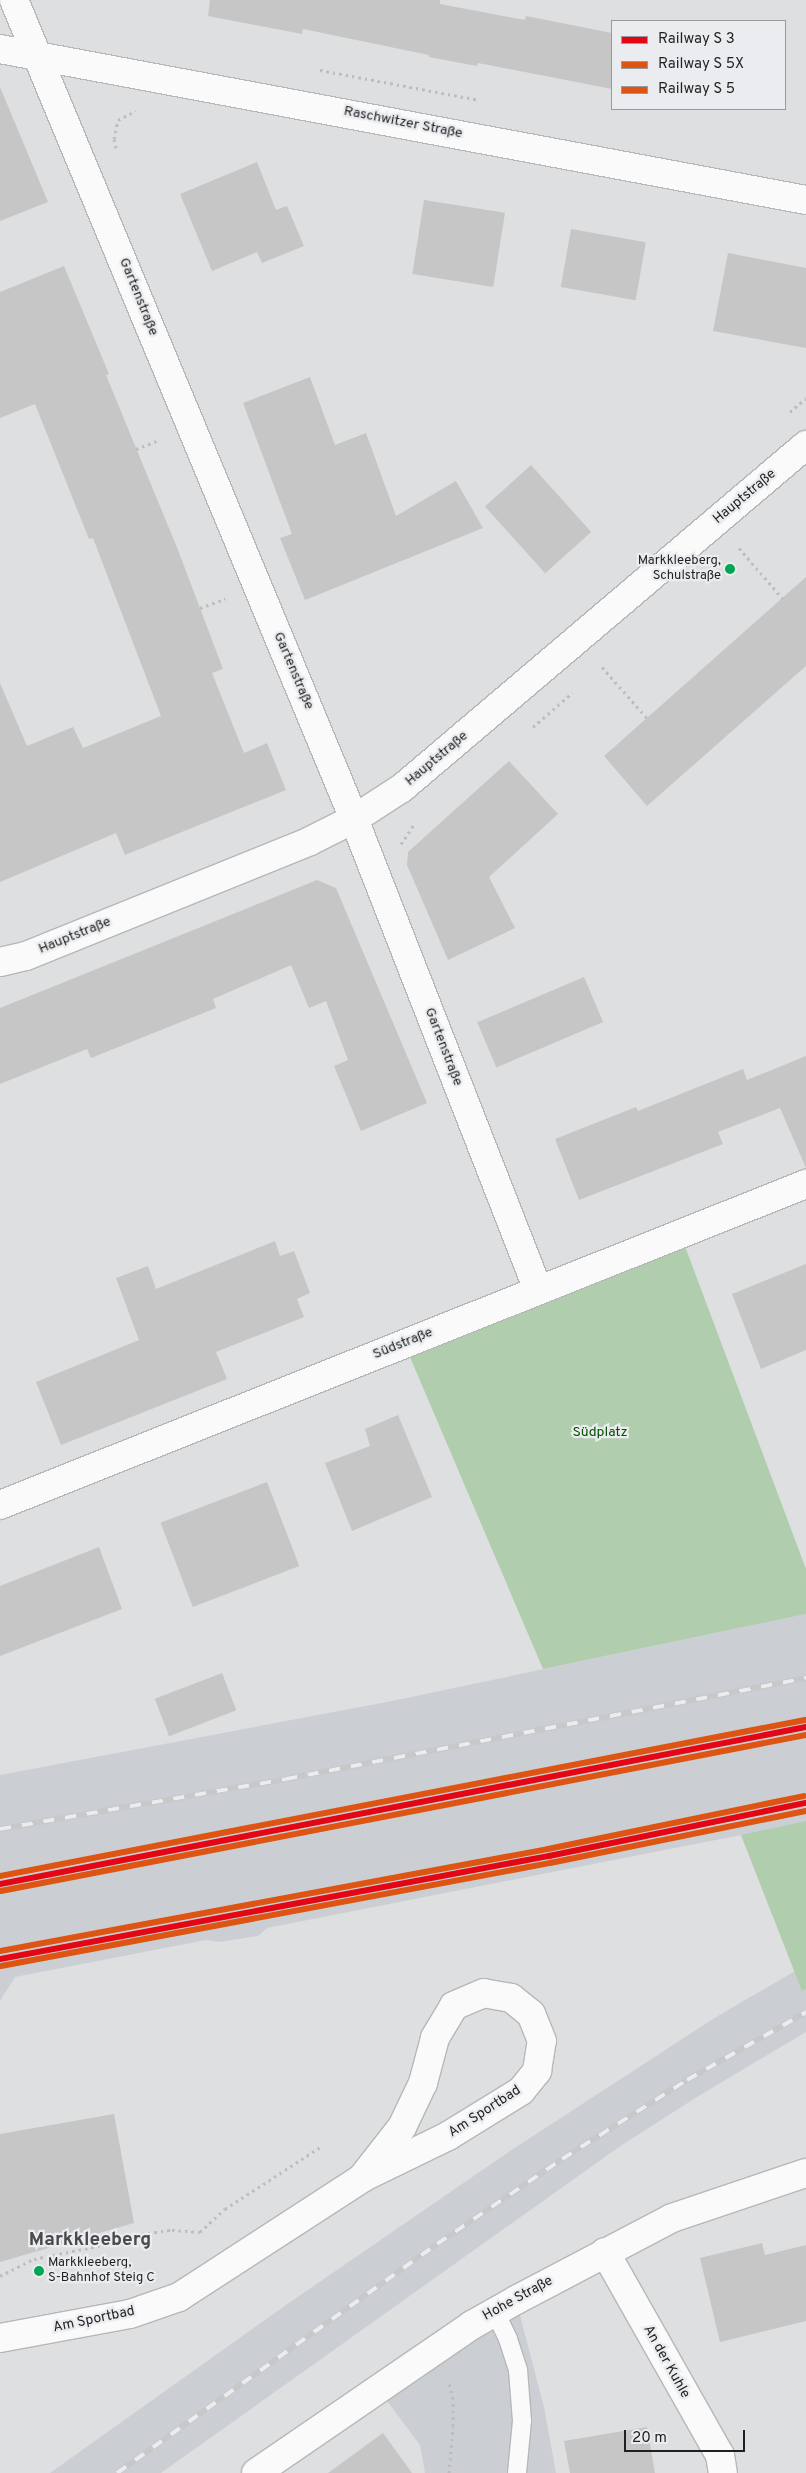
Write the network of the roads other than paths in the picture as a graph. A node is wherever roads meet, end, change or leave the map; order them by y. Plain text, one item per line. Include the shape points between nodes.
1 (14, 0) edge
2 (0, 49) edge
3 (38, 56) junction
4 (806, 200) edge
5 (806, 445) edge
6 (354, 819) junction
7 (0, 962) edge
8 (806, 1184) edge
9 (538, 1290) junction
10 (0, 1505) edge
11 (806, 2172) edge
12 (362, 2178) junction
13 (605, 2252) junction
14 (495, 2312) junction
15 (0, 2338) edge
16 (256, 2473) edge
17 (517, 2473) edge
18 (723, 2473) edge

1 - 3 street, Gartenstraße
2 - 3 street, Raschwitzer Straße
3 - 4 street, Raschwitzer Straße
3 - 6 street, Gartenstraße
5 - 6 street, Hauptstraße via 402,788
6 - 7 street, Hauptstraße via 310,841 35,953
6 - 9 street, Gartenstraße
8 - 9 street, Südstraße
9 - 10 street, Südstraße
11 - 13 street, Hohe Straße via 672,2218
12 - 12 street, Am Sportbad via 448,2136 521,2091 537,2070 542,2041 531,2014 510,1998 484,1994 454,2006 435,2038 423,2083 402,2127
12 - 15 street, Am Sportbad via 179,2297 130,2314
13 - 14 street, Hohe Straße
13 - 18 street, An der Kuhle via 720,2455
14 - 16 street, Hohe Straße
14 - 17 lane via 518,2370 522,2421

